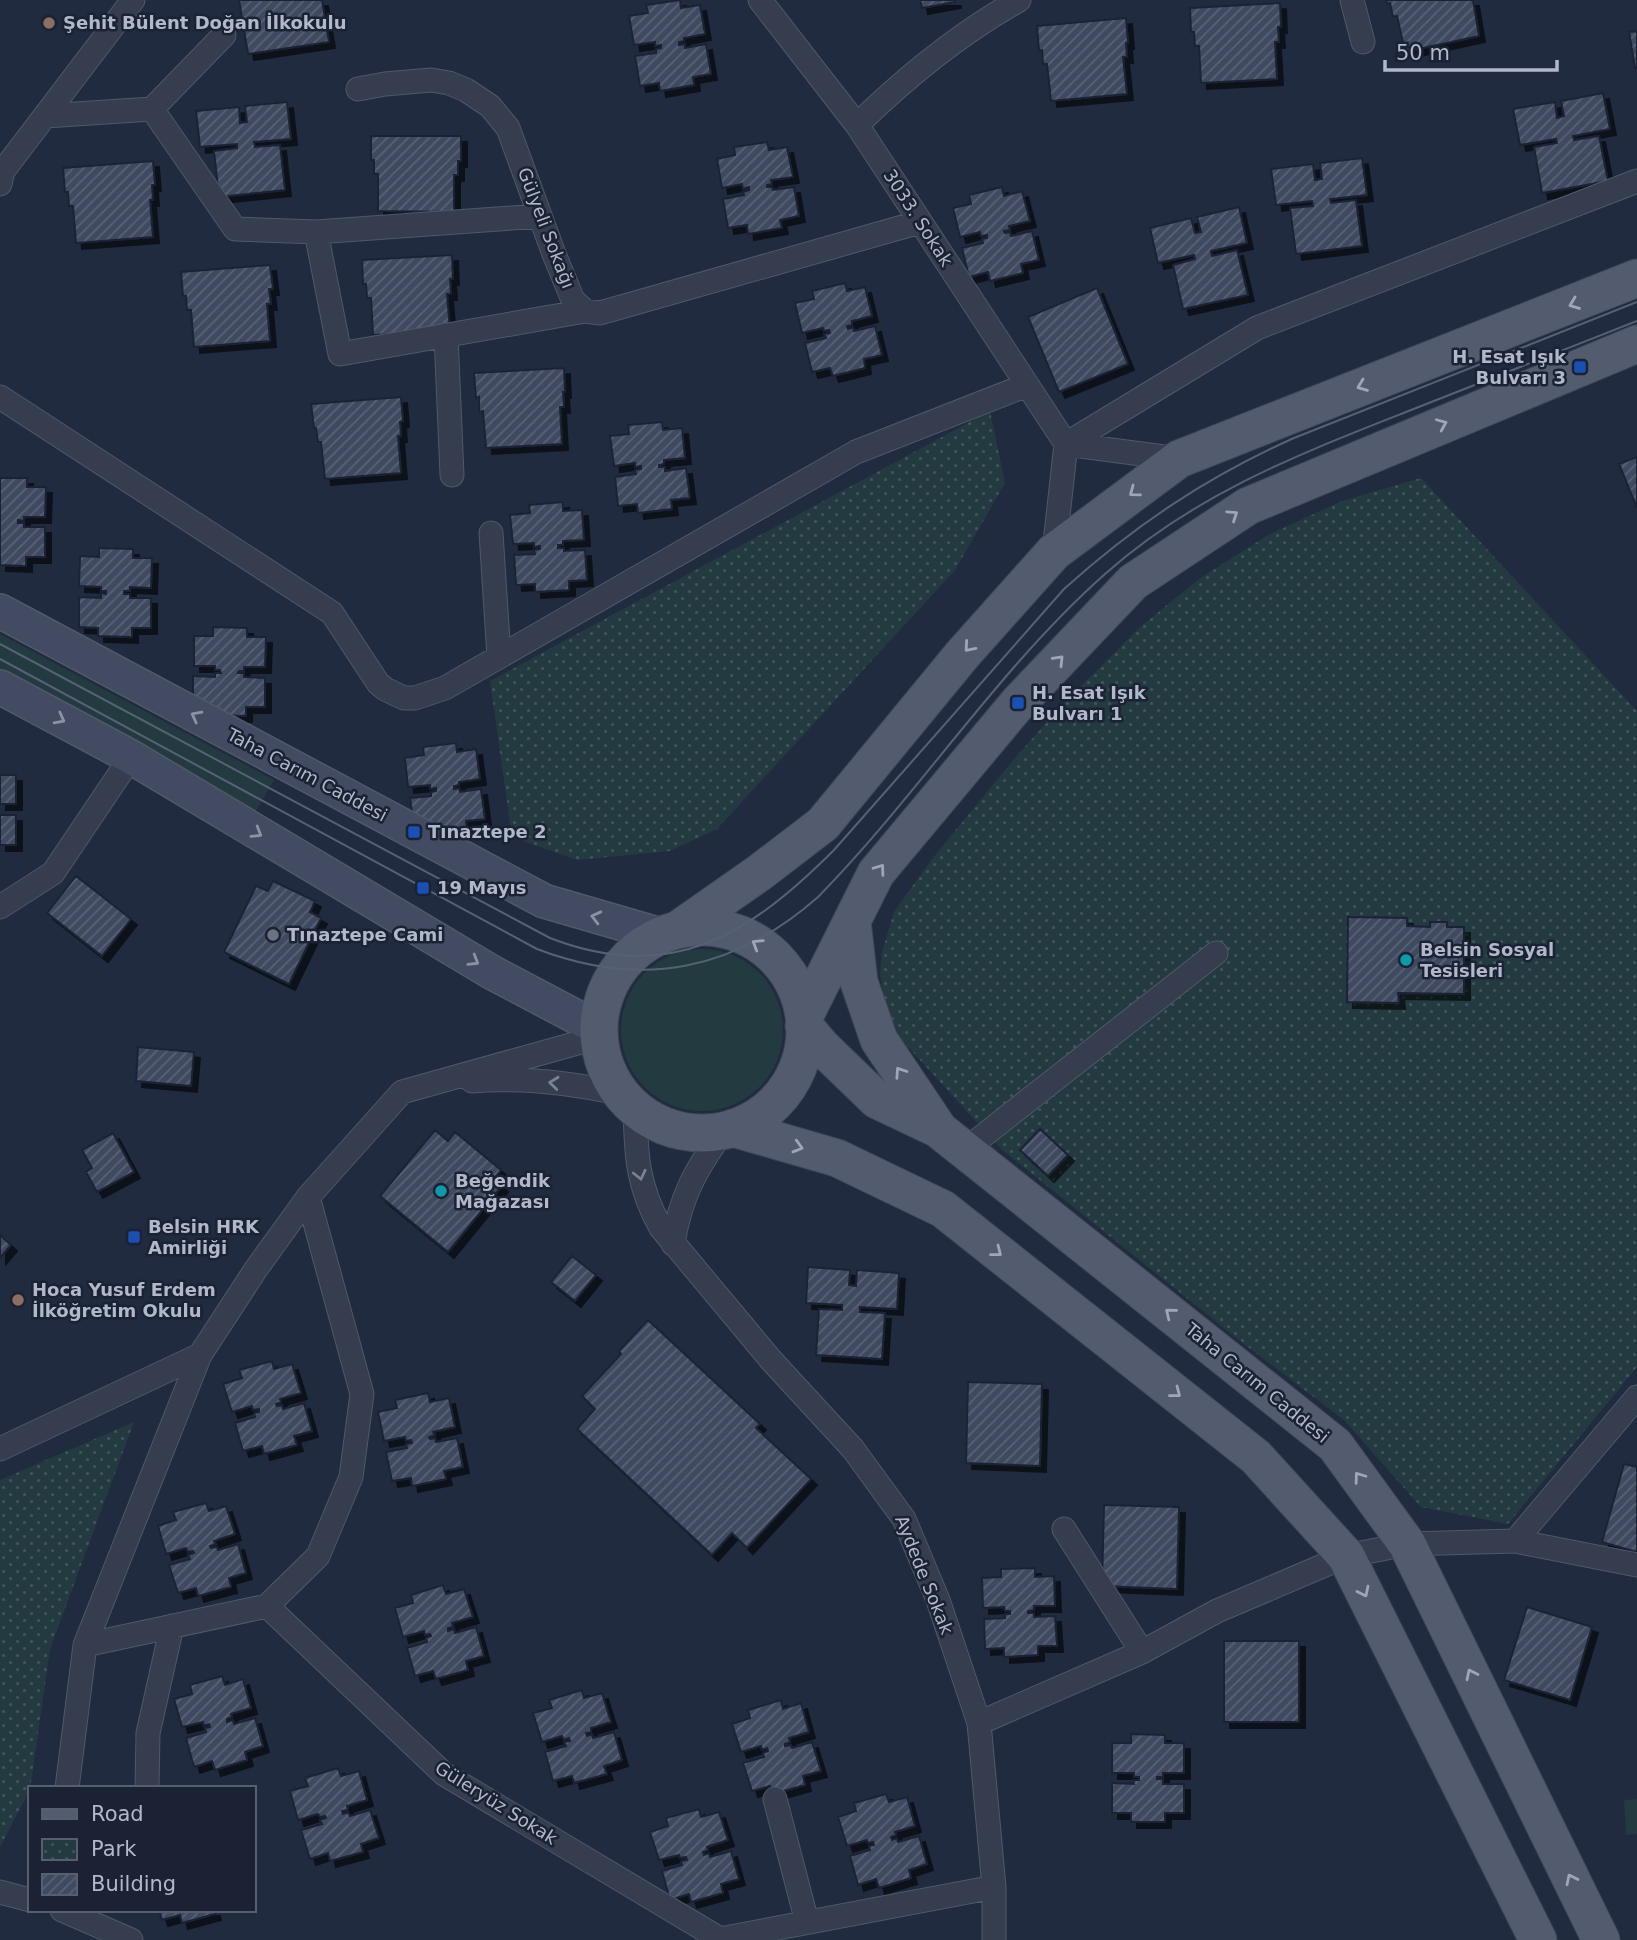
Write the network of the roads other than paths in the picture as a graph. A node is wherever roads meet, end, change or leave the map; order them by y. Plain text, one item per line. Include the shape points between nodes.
1 (133, 0) edge
2 (760, 0) edge
3 (1019, 0) edge
4 (1352, 0) edge
5 (225, 35) dead end
6 (1363, 42) dead end
7 (358, 89) dead end
8 (152, 109) junction
9 (45, 116) junction
10 (857, 125) junction
11 (1637, 181) edge
12 (0, 184) edge
13 (540, 216) junction
14 (920, 222) junction
15 (316, 232) junction
16 (1637, 278) edge
17 (585, 311) junction
18 (446, 335) junction
19 (1637, 344) edge
20 (1027, 385) junction
21 (0, 397) edge
22 (1066, 444) junction
23 (1179, 459) junction
24 (452, 475) dead end
25 (491, 533) dead end
26 (1054, 552) junction
27 (0, 611) edge
28 (499, 657) junction
29 (0, 687) edge
30 (131, 757) junction
31 (0, 907) edge
32 (852, 921) junction
33 (670, 932) junction
34 (1216, 953) dead end
35 (804, 1022) junction
36 (599, 1033) junction
37 (402, 1092) junction
38 (628, 1101) junction
39 (728, 1129) junction
40 (952, 1140) junction
41 (308, 1197) junction
42 (673, 1244) junction
43 (200, 1355) junction
44 (1637, 1397) edge
45 (0, 1449) edge
46 (1064, 1529) dead end
47 (1515, 1541) junction
48 (1407, 1544) junction
49 (1346, 1556) junction
50 (1637, 1565) edge
51 (267, 1606) junction
52 (172, 1626) junction
53 (85, 1645) junction
54 (1142, 1652) junction
55 (978, 1723) junction
56 (66, 1786) edge
57 (147, 1786) edge
58 (775, 1799) dead end
59 (994, 1887) junction
60 (0, 1892) edge
61 (28, 1899) edge
62 (67, 1912) edge
63 (807, 1922) junction
64 (131, 1940) edge
65 (720, 1940) edge
66 (994, 1940) edge
67 (1538, 1940) edge
68 (1601, 1940) edge

1 - 9 street
2 - 10 street, 3033. Sokak
3 - 10 street via 925,63
4 - 6 street
5 - 8 street
7 - 13 street, Gülyeli Sokağı via 431,80 479,97 508,128
8 - 9 street
8 - 15 street via 235,229
9 - 12 street via 3,171
10 - 14 street, 3033. Sokak
11 - 22 street via 1257,328
13 - 15 street
13 - 17 street, Gülyeli Sokağı via 573,300
14 - 17 street via 600,313
14 - 20 street, 3033. Sokak
15 - 18 street via 340,354
16 -> 23 main road
17 - 18 street
18 - 24 street
32 -> 19 main road via 876,873 1018,703 1133,582 1248,506
20 - 22 street, 3033. Sokak
20 - 28 street via 856,452
21 - 28 street via 332,613 378,682 394,695 415,698 436,693
22 - 23 street
22 - 26 street
23 -> 26 main road
25 - 28 street
26 -> 33 main road via 823,824
33 -> 27 main road, Taha Carım Caddesi via 544,901
29 -> 30 main road
30 - 31 street via 53,873
30 -> 36 main road
32 - 35 main road
40 -> 32 main road via 879,1040 859,982
35 -> 33 main road via 792,981 766,949 736,932 717,928
33 - 36 main road via 630,955 617,970 602,1004
34 - 40 street
35 - 39 main road via 802,1055 786,1089 759,1116
35 - 40 main road, Taha Carım Caddesi via 822,1047 877,1100
36 - 37 street
36 - 38 main road via 611,1078
38 -> 37 street via 579,1086 525,1080
37 - 41 street
38 - 39 main road via 667,1127 686,1132
38 -> 42 street, Aydede Sokak via 643,1190 650,1210
39 - 42 street via 691,1178
39 -> 49 main road via 837,1158 943,1209 1256,1457
48 -> 40 main road, Taha Carım Caddesi via 1335,1445
41 - 43 street
41 - 51 street via 362,1394 351,1477 318,1556
42 - 55 street, Aydede Sokak via 853,1449 905,1519
43 - 45 street
43 - 53 street
44 - 47 street
46 - 54 street
47 - 48 street
47 - 50 street
48 - 49 street
68 -> 48 main road, Taha Carım Caddesi
49 - 54 street via 1217,1611
49 -> 67 main road
51 - 52 street
51 - 65 street, Güleryüz Sokak via 444,1774
52 - 53 street
52 - 57 street via 148,1733
53 - 56 street
54 - 55 street
55 - 59 street, Aydede Sokak
58 - 63 street
59 - 63 street
59 - 66 street, Aydede Sokak
60 - 61 street
62 - 64 street
63 - 65 street

